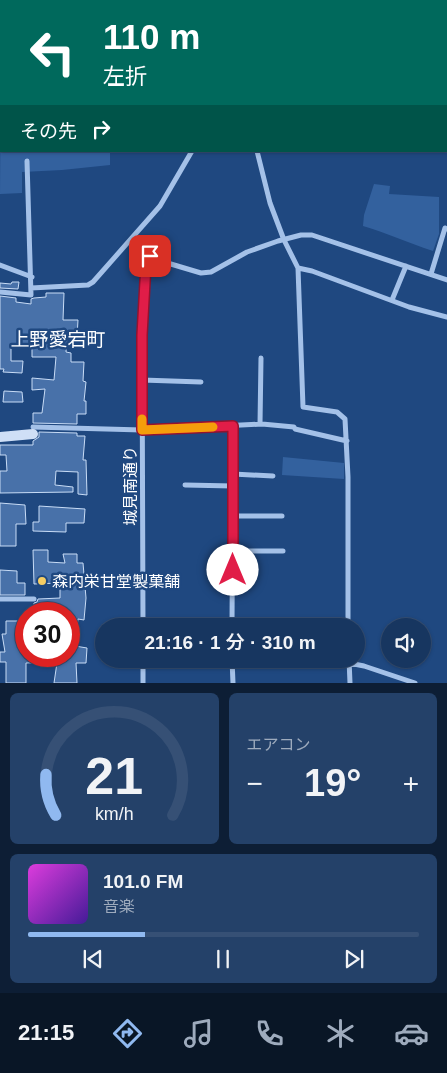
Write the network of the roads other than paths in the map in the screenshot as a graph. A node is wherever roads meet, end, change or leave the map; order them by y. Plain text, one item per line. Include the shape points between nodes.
1 (191, 152) edge
2 (257, 152) edge
3 (27, 161) dead end
4 (447, 229) edge
5 (132, 238) junction
6 (284, 240) junction
7 (150, 256) junction
8 (0, 265) edge
9 (406, 266) junction
10 (298, 268) junction
11 (431, 274) junction
12 (32, 277) junction
13 (447, 280) edge
14 (31, 288) junction
15 (0, 292) edge
16 (392, 300) junction
17 (447, 317) edge
18 (261, 358) dead end
19 (142, 380) junction
20 (201, 382) dead end
21 (260, 424) junction
22 (233, 426) junction
23 (33, 430) joint
24 (142, 430) junction
25 (0, 437) edge
26 (347, 441) junction
27 (233, 474) junction
28 (273, 476) dead end
29 (185, 485) dead end
30 (233, 486) junction
31 (233, 516) junction
32 (282, 516) dead end
33 (233, 551) junction
34 (283, 551) dead end
35 (34, 599) dead end
36 (0, 600) edge
37 (143, 618) edge
38 (232, 618) edge
39 (348, 618) edge
40 (365, 666) edge
41 (143, 668) edge
42 (232, 668) edge
43 (349, 668) edge
44 (144, 683) edge
45 (233, 683) edge
46 (350, 683) edge
47 (415, 683) edge

1 - 5 street via 160,206
2 - 6 street via 270,203
3 - 12 street
4 - 11 street
5 - 7 street
5 - 14 street via 88,285
6 - 7 street via 247,252 211,272 191,271
6 - 9 street via 312,235
6 - 10 street
7 - 19 street, 城見南通り via 146,264
8 - 12 street
9 - 11 street
9 - 16 street
10 - 16 street
10 - 26 street via 303,407 341,414 345,420
11 - 13 street
12 - 14 street
14 - 15 street via 31,295
16 - 17 street
18 - 21 street
19 - 20 street
19 - 24 street, 城見南通り
21 - 22 street
21 - 26 street via 294,427
22 - 24 street
22 - 27 street
23 - 24 street
23 - 25 street
24 - 37 street, 城見南通り
26 - 39 street
27 - 28 street
27 - 30 street
29 - 30 street
30 - 31 street
31 - 32 street
31 - 33 street
33 - 34 street
33 - 38 street
35 - 36 street
40 - 47 street
41 - 44 street
42 - 45 street
43 - 46 street

